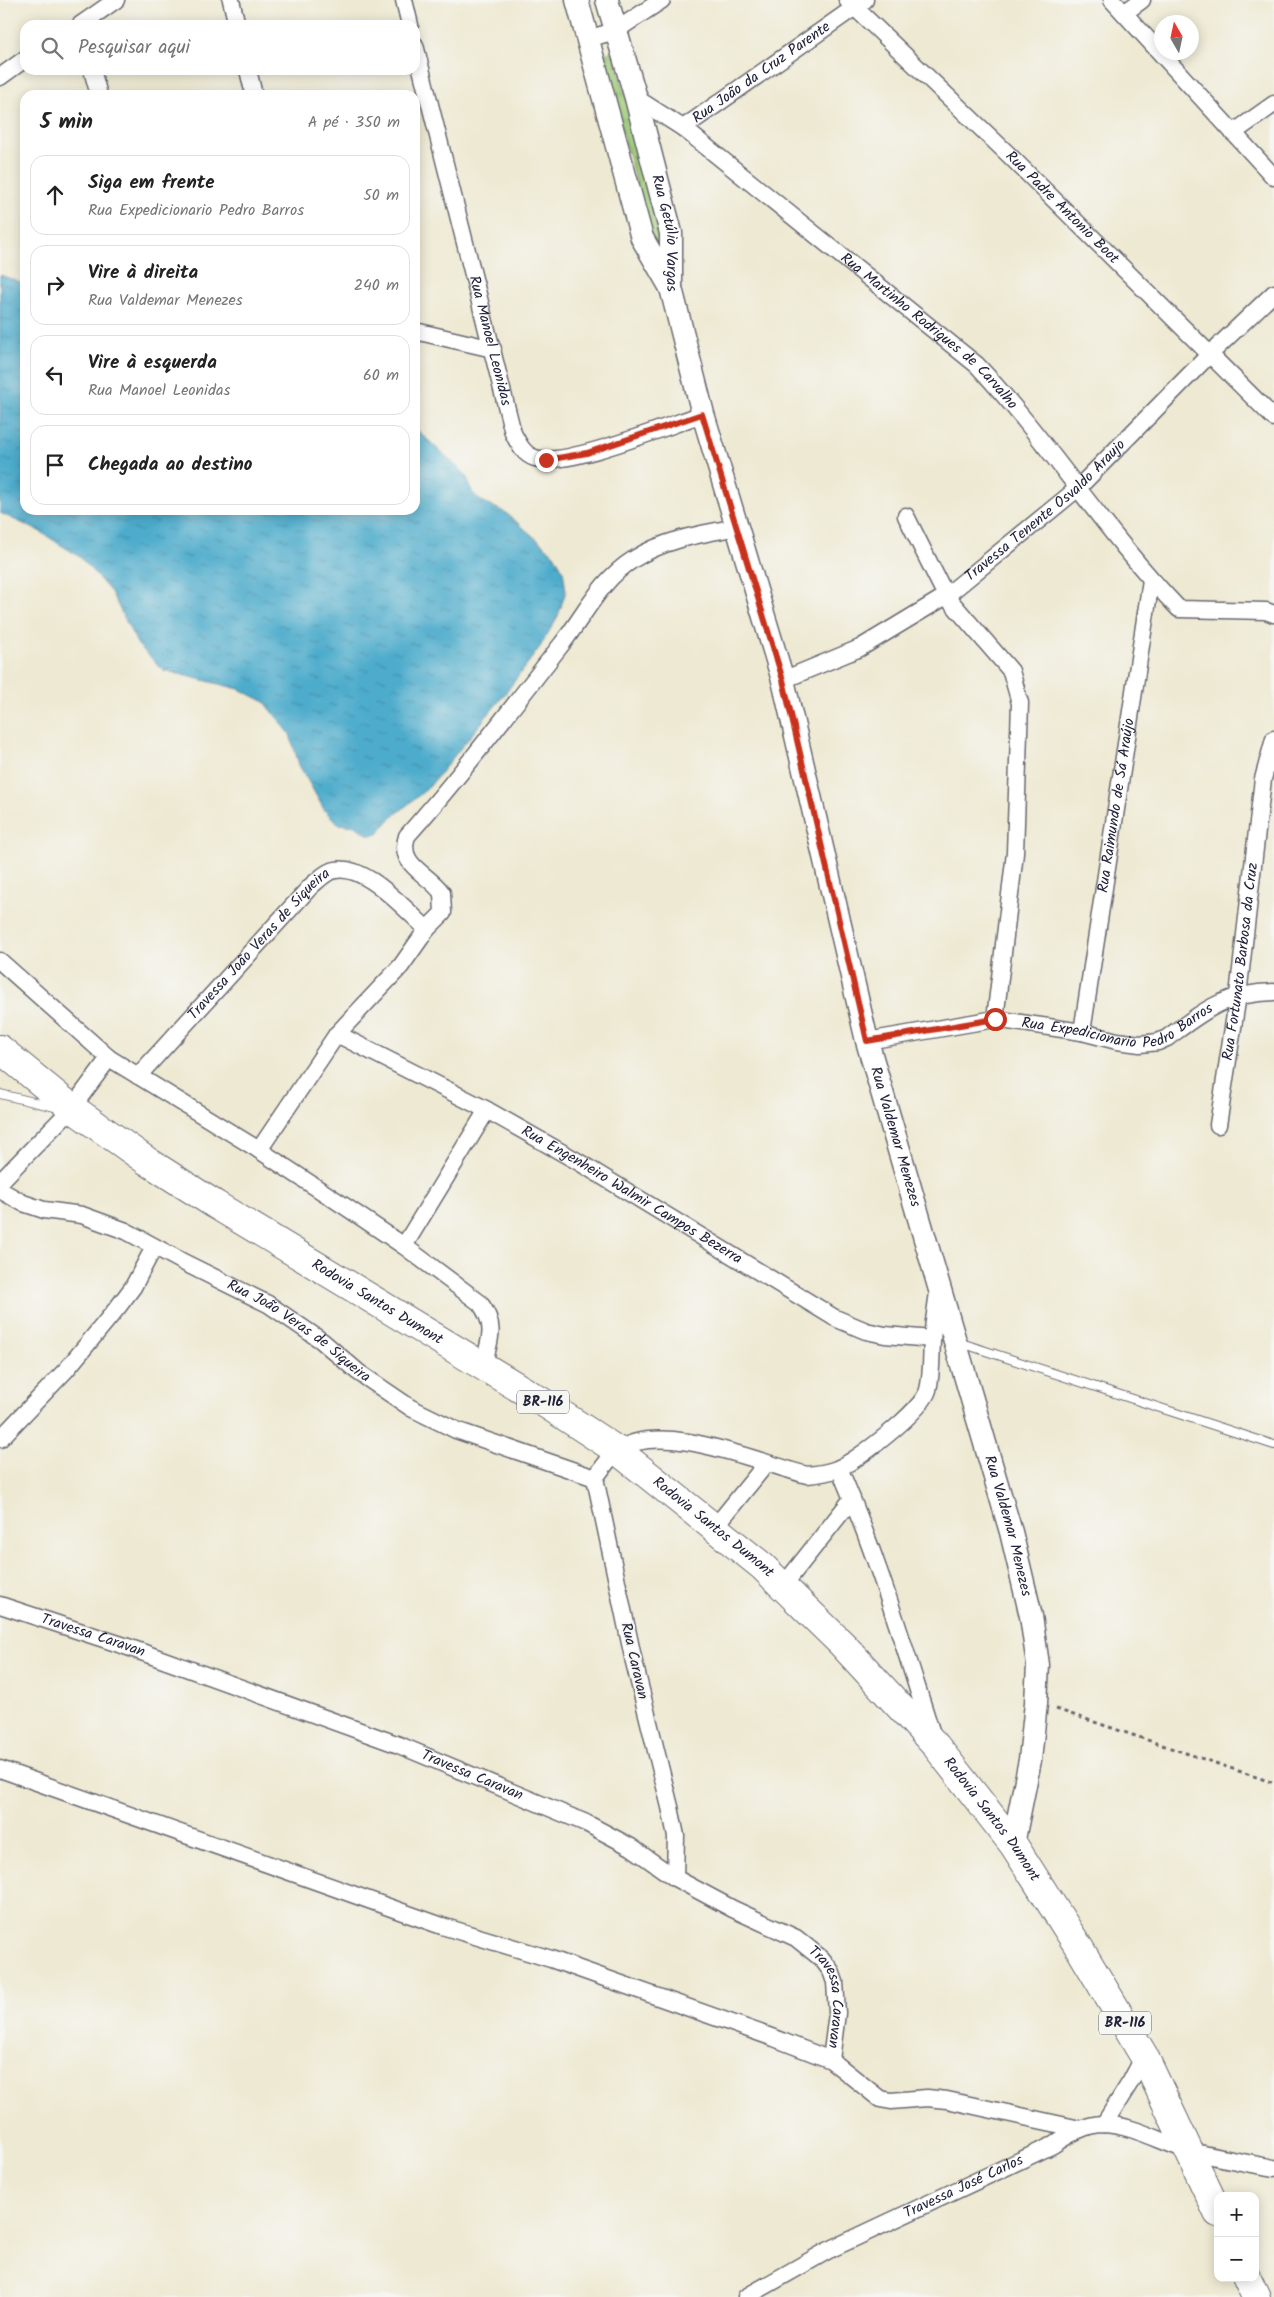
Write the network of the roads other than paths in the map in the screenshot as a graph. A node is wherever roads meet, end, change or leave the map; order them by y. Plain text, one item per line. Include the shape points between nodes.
1 (116, 0) edge
2 (231, 0) edge
3 (404, 0) edge
4 (577, 0) edge
5 (607, 0) edge
6 (662, 0) edge
7 (1112, 0) edge
8 (1142, 0) edge
9 (855, 3) edge
10 (1124, 13) junction
11 (87, 20) edge
12 (236, 20) edge
13 (409, 20) edge
14 (615, 31) junction
15 (587, 39) junction
16 (20, 63) edge
17 (420, 64) edge
18 (93, 75) edge
19 (249, 75) edge
20 (0, 77) edge
21 (98, 90) edge
22 (253, 90) edge
23 (636, 98) junction
24 (1274, 104) edge
25 (683, 128) junction
26 (1233, 133) junction
27 (1274, 177) edge
28 (671, 288) junction
29 (1274, 293) edge
30 (420, 333) edge
31 (493, 349) junction
32 (1210, 354) junction
33 (702, 414) junction
34 (1274, 418) edge
35 (1077, 489) junction
36 (906, 516) dead end
37 (738, 527) junction
38 (1151, 580) junction
39 (946, 596) junction
40 (1274, 614) edge
41 (783, 680) junction
42 (1274, 739) edge
43 (427, 929) junction
44 (0, 961) edge
45 (1274, 992) edge
46 (1238, 995) junction
47 (995, 1019) junction
48 (1082, 1032) junction
49 (337, 1034) junction
50 (867, 1041) junction
51 (0, 1049) edge
52 (109, 1058) junction
53 (138, 1076) junction
54 (0, 1094) edge
55 (72, 1108) junction
56 (487, 1110) junction
57 (1218, 1125) dead end
58 (258, 1150) junction
59 (0, 1182) edge
60 (0, 1190) edge
61 (404, 1246) junction
62 (154, 1247) junction
63 (939, 1289) junction
64 (932, 1340) junction
65 (954, 1341) junction
66 (483, 1366) junction
67 (0, 1439) edge
68 (1274, 1444) edge
69 (618, 1451) junction
70 (766, 1464) junction
71 (839, 1468) junction
72 (595, 1478) junction
73 (852, 1499) junction
74 (715, 1528) junction
75 (783, 1586) junction
76 (0, 1605) edge
77 (936, 1746) junction
78 (0, 1769) edge
79 (1013, 1844) junction
80 (675, 1878) junction
81 (1144, 2056) junction
82 (830, 2060) junction
83 (1104, 2124) junction
84 (1080, 2129) junction
85 (1190, 2151) junction
86 (1274, 2168) edge
87 (1214, 2204) edge
88 (1249, 2282) edge
89 (746, 2297) edge
90 (1256, 2297) edge

1 - 11 street
2 - 12 street
3 - 13 street
4 - 15 main road, Rua Getúlio Vargas
5 - 14 main road, Rua Getúlio Vargas
6 - 14 street
7 - 10 street
8 - 10 street
9 - 25 street, Rua João da Cruz Parente
9 - 32 street, Rua Padre Antonio Boot
10 - 26 street
14 - 15 street
14 - 23 main road, Rua Getúlio Vargas
15 - 28 main road, Rua Getúlio Vargas via 642,238
16 - 20 street
17 - 31 street, Rua Manoel Leonidas
18 - 21 street
19 - 22 street
23 - 25 street, Rua Martinho Rodrigues de Carvalho
23 - 28 main road, Rua Getúlio Vargas via 671,233
24 - 26 street
25 - 35 street, Rua Martinho Rodrigues de Carvalho via 977,365 1004,393
26 - 27 street
28 - 33 main road, Rua Valdemar Menezes
29 - 32 street, Travessa Tenente Osvaldo Araujo
30 - 31 street
31 - 33 street, Rua Manoel Leonidas via 513,433 525,452 534,458 546,460 587,453
32 - 34 street, Rua Padre Antonio Boot
32 - 35 street, Travessa Tenente Osvaldo Araujo
33 - 37 main road, Rua Valdemar Menezes
35 - 38 street, Rua Martinho Rodrigues de Carvalho
35 - 39 street, Travessa Tenente Osvaldo Araujo
36 - 39 street
37 - 41 main road, Rua Valdemar Menezes
37 - 43 street via 655,547 616,572 593,597 568,636 479,750 407,836 405,856 442,893 443,913
38 - 40 street, Rua Martinho Rodrigues de Carvalho via 1179,609 1266,611
38 - 48 street, Rua Raimundo de Sá Araújo
39 - 41 street, Travessa Tenente Osvaldo Araujo via 860,648
39 - 47 street via 1010,671 1020,703 1015,853
41 - 50 main road, Rua Valdemar Menezes
42 - 46 street, Rua Fortunato Barbosa da Cruz via 1263,779
43 - 49 street via 401,966
43 - 53 street, Travessa João Veras de Siqueira via 394,898 361,874 345,869 329,872 310,886
44 - 52 street
45 - 46 street, Rua Expedicionario Pedro Barros
46 - 48 street, Rua Expedicionario Pedro Barros via 1158,1042 1117,1041
46 - 57 street, Rua Fortunato Barbosa da Cruz
47 - 48 street, Rua Expedicionario Pedro Barros
47 - 50 street, Rua Expedicionario Pedro Barros
49 - 56 street, Rua Engenheiro Walmir Campos Bezerra
49 - 58 street
50 - 63 main road, Rua Valdemar Menezes
51 - 55 highway, Rodovia Santos Dumont / BR-116
52 - 53 street
52 - 55 street
53 - 58 street
54 - 55 lane
55 - 59 street
55 - 66 highway, Rodovia Santos Dumont / BR-116 via 216,1205
56 - 61 street
56 - 64 street, Rua Engenheiro Walmir Campos Bezerra via 835,1318 866,1331
58 - 61 street
60 - 62 street, Rua João Veras de Siqueira via 28,1205 104,1222
61 - 66 street via 480,1303 488,1314 492,1332
62 - 67 street via 133,1287 118,1306 66,1370
62 - 72 street, Rua João Veras de Siqueira via 282,1313 411,1408 456,1430
63 - 64 street
63 - 65 main road, Rua Valdemar Menezes
64 - 71 street via 930,1379 924,1401 876,1443
65 - 68 lane
65 - 79 main road, Rua Valdemar Menezes via 1011,1532 1031,1616 1038,1665 1030,1760
66 - 69 highway, Rodovia Santos Dumont / BR-116
69 - 70 street via 633,1444 669,1439 708,1446
69 - 72 street
69 - 74 highway, Rodovia Santos Dumont / BR-116
70 - 71 street via 807,1475
70 - 74 street
71 - 73 street
72 - 80 street, Rua Caravan via 634,1662 676,1836
73 - 75 street
73 - 77 street via 899,1629
74 - 75 highway, Rodovia Santos Dumont / BR-116
75 - 77 highway, Rodovia Santos Dumont / BR-116 via 842,1644
76 - 80 street, Travessa Caravan via 161,1658 399,1745 586,1823 631,1847
77 - 79 highway, Rodovia Santos Dumont / BR-116
78 - 82 street via 442,1926 551,1959
79 - 81 highway, Rodovia Santos Dumont / BR-116
80 - 82 street, Travessa Caravan via 796,1938 822,1959 835,1982 837,2013
81 - 83 street
81 - 85 highway, Rodovia Santos Dumont / BR-116
82 - 84 street via 880,2099 947,2100
83 - 84 street, Travessa José Carlos
83 - 85 street, Travessa José Carlos via 1133,2130
84 - 89 street, Travessa José Carlos via 1051,2146 827,2251
85 - 86 street, Travessa José Carlos
85 - 87 highway, Rodovia Santos Dumont / BR-116
88 - 90 highway

